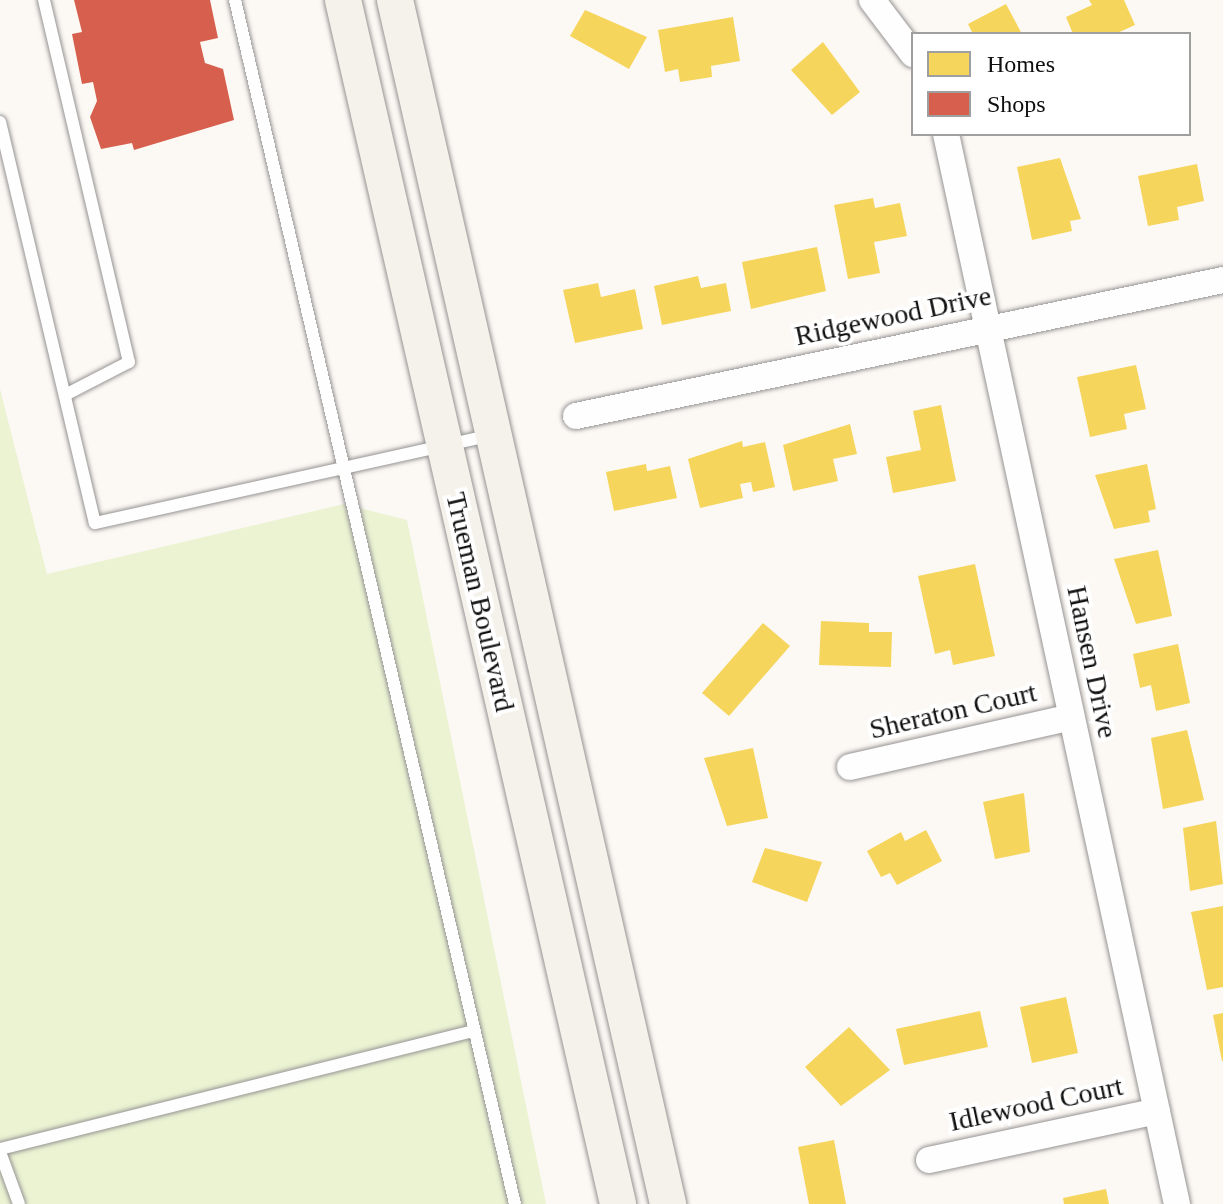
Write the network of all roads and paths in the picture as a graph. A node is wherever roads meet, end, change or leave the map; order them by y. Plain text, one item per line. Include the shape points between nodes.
1 (44, 0) edge
2 (235, 0) edge
3 (343, 0) edge
4 (395, 0) edge
5 (872, 0) edge
6 (911, 51) edge
7 (0, 122) edge
8 (946, 136) edge
9 (1223, 280) edge
10 (987, 328) junction
11 (65, 395) junction
12 (576, 416) dead end
13 (491, 435) junction
14 (444, 446) junction
15 (341, 466) junction
16 (1071, 717) junction
17 (850, 767) dead end
18 (474, 1031) junction
19 (1157, 1111) junction
20 (0, 1150) edge
21 (929, 1160) dead end
22 (19, 1204) edge
23 (515, 1204) edge
24 (618, 1204) edge
25 (668, 1204) edge
26 (1177, 1204) edge

1 - 11 lane via 129,362
2 - 15 lane
3 - 14 main road, Trueman Boulevard
4 - 13 main road, Trueman Boulevard
5 - 6 street
7 - 11 lane
8 - 10 street, Hansen Drive
9 - 10 street, Ridgewood Drive
10 - 12 street, Ridgewood Drive
10 - 16 street, Hansen Drive
11 - 15 lane via 95,523
13 - 14 lane
13 - 25 main road, Trueman Boulevard
14 - 15 lane
14 - 24 main road, Trueman Boulevard
15 - 18 lane
16 - 17 street, Sheraton Court
16 - 19 street, Hansen Drive
18 - 20 lane
18 - 23 lane
19 - 21 street, Idlewood Court
19 - 26 street, Hansen Drive
20 - 22 lane

